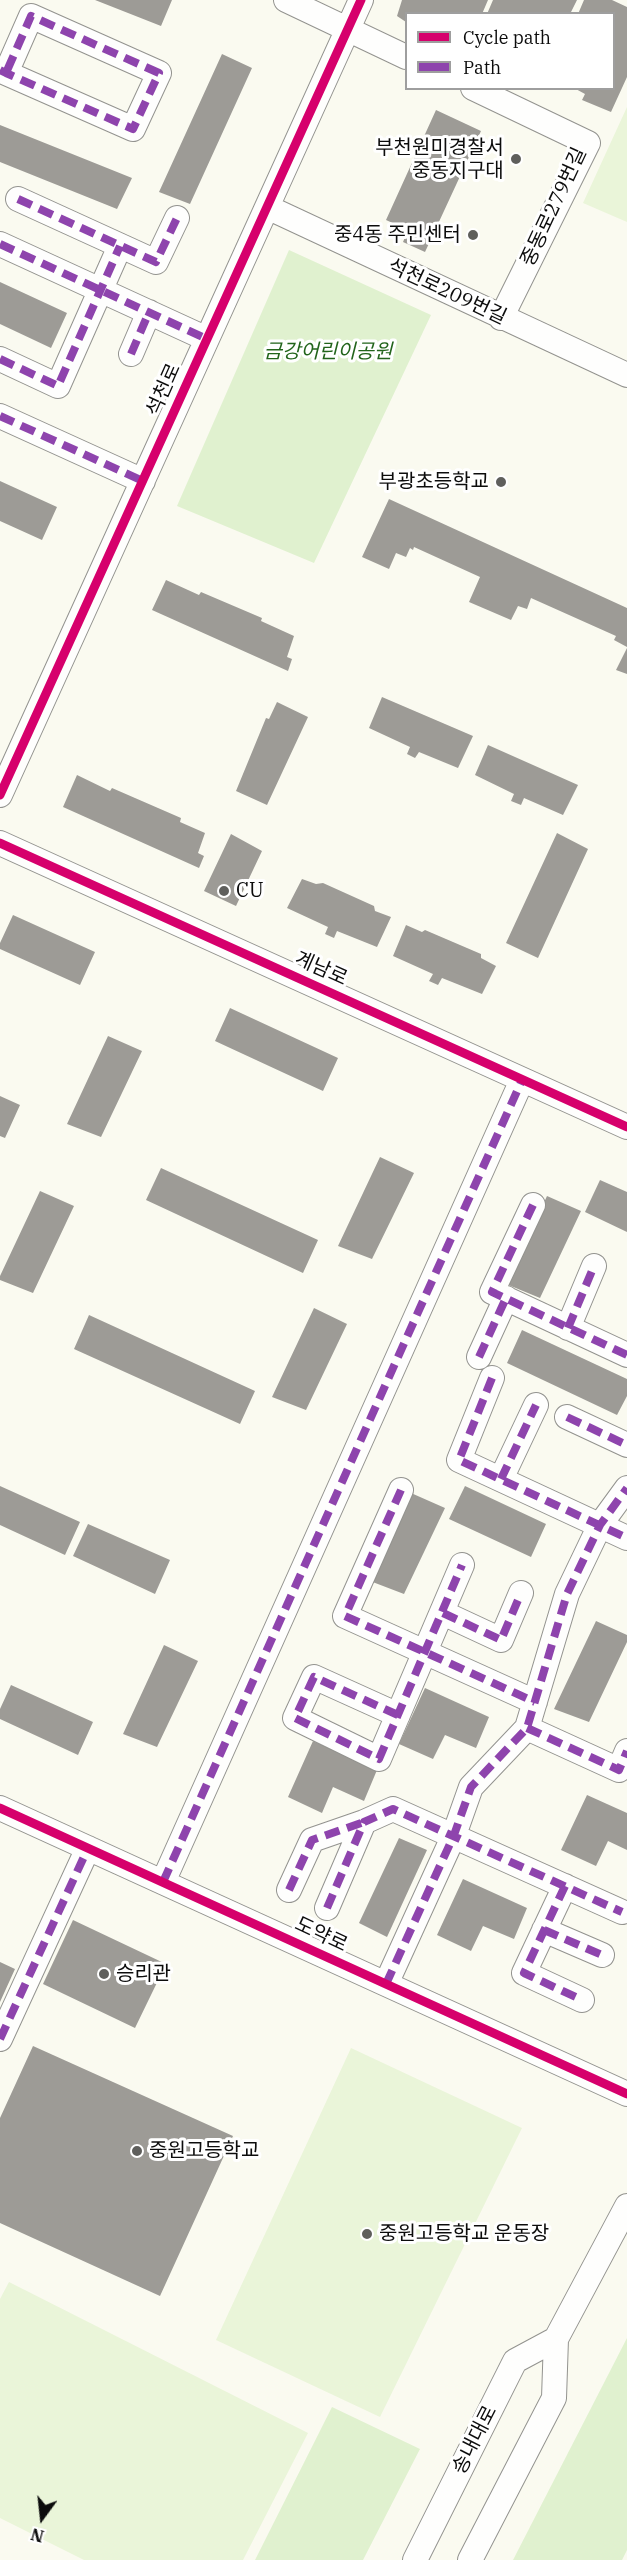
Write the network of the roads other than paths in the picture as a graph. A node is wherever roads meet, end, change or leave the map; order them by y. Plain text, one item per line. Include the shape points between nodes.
1 (286, 0) edge
2 (361, 0) edge
3 (348, 29) junction
4 (405, 57) edge
5 (3, 71) edge
6 (477, 90) edge
7 (18, 199) dead end
8 (267, 207) junction
9 (177, 218) dead end
10 (0, 244) edge
11 (120, 246) junction
12 (100, 290) junction
13 (149, 312) junction
14 (501, 318) junction
15 (207, 339) junction
16 (131, 354) dead end
17 (0, 359) edge
18 (627, 375) edge
19 (0, 416) edge
20 (143, 481) junction
21 (0, 795) edge
22 (0, 843) edge
23 (522, 1080) junction
24 (627, 1127) edge
25 (533, 1205) dead end
26 (594, 1266) dead end
27 (506, 1299) junction
28 (568, 1328) junction
29 (627, 1355) edge
30 (479, 1357) dead end
31 (492, 1378) dead end
32 (536, 1405) dead end
33 (567, 1417) dead end
34 (627, 1445) edge
35 (501, 1479) junction
36 (627, 1488) edge
37 (401, 1490) dead end
38 (600, 1525) junction
39 (627, 1538) edge
40 (462, 1565) dead end
41 (521, 1593) dead end
42 (443, 1613) junction
43 (426, 1653) junction
44 (535, 1702) junction
45 (398, 1715) dead end
46 (527, 1728) junction
47 (627, 1751) edge
48 (0, 1808) edge
49 (364, 1822) junction
50 (454, 1835) junction
51 (88, 1848) junction
52 (163, 1882) junction
53 (565, 1886) junction
54 (289, 1890) dead end
55 (327, 1908) dead end
56 (622, 1912) dead end
57 (544, 1930) junction
58 (602, 1955) dead end
59 (386, 1984) junction
60 (582, 2000) dead end
61 (0, 2039) edge
62 (627, 2094) edge
63 (627, 2206) edge
64 (556, 2339) junction
65 (415, 2560) edge
66 (470, 2560) edge

1 - 3 street
2 - 3 street, 석천로
3 - 4 street
3 - 8 street, 석천로
5 - 5 street via 133,129 159,73 31,16
6 - 14 street, 중동로279번길 via 588,143
7 - 11 street
8 - 14 street, 석천로209번길
8 - 15 street, 석천로
9 - 11 street via 156,262
10 - 12 street
11 - 12 street
12 - 13 street
12 - 17 street via 58,386
13 - 15 street
13 - 16 street
14 - 18 street, 석천로209번길
15 - 20 street, 석천로
19 - 20 street
20 - 21 street, 석천로
22 - 23 street, 계남로
23 - 24 street, 계남로
23 - 52 street
25 - 27 street via 492,1292
26 - 28 street
27 - 28 street
27 - 30 street
28 - 29 street
31 - 35 street via 459,1460
32 - 35 street
33 - 34 street
35 - 38 street
36 - 38 street
37 - 43 street via 345,1616
38 - 39 street
38 - 44 street via 567,1594
40 - 42 street
41 - 42 street via 501,1640
42 - 43 street
43 - 44 street
43 - 45 street
44 - 46 street
46 - 47 street via 619,1770
46 - 50 street via 471,1787
48 - 51 street, 도약로
49 - 50 street via 393,1809
49 - 54 street via 312,1840
49 - 55 street
50 - 53 street
50 - 59 street
51 - 52 street, 도약로
51 - 61 street
52 - 59 street, 도약로
53 - 56 street
53 - 57 street
57 - 58 street
57 - 60 street via 524,1973
59 - 62 street, 도약로
63 - 64 street
64 - 65 street, 송내대로 via 514,2361
64 - 66 street via 554,2398

